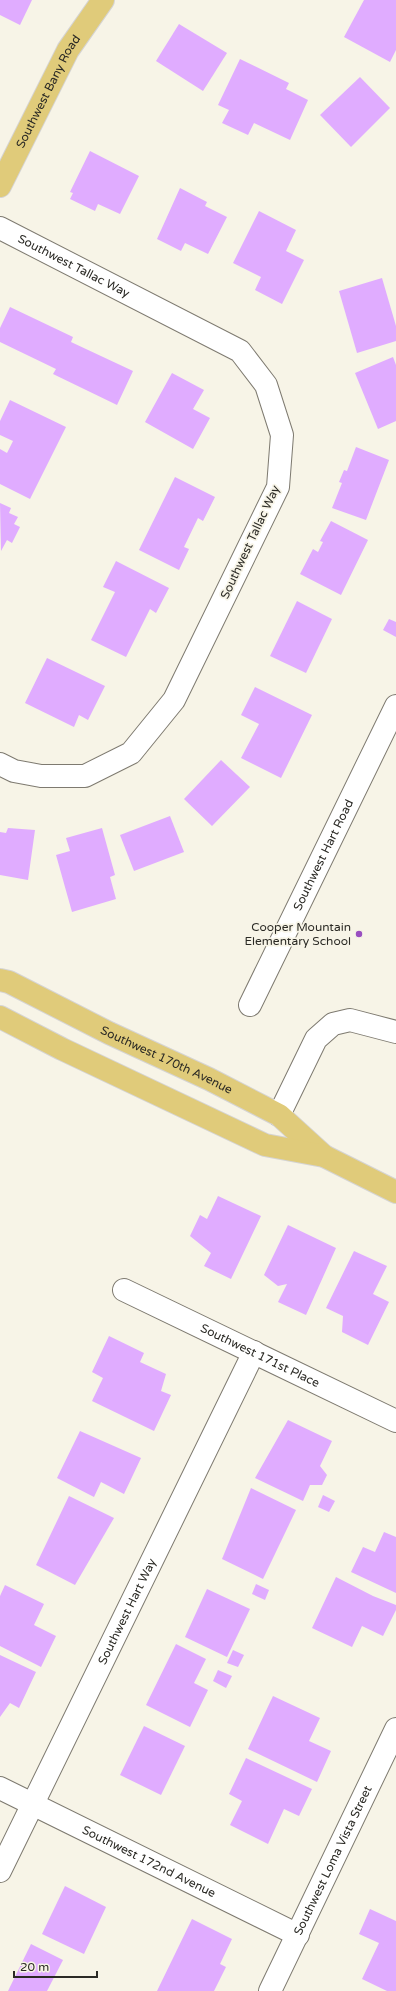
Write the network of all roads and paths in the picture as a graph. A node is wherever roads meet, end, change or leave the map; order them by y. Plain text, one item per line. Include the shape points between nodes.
1 (103, 0) edge
2 (0, 186) edge
3 (0, 228) edge
4 (396, 706) edge
5 (0, 764) edge
6 (0, 980) edge
7 (250, 1005) dead end
8 (0, 1017) edge
9 (396, 1032) edge
10 (278, 1115) junction
11 (324, 1156) junction
12 (396, 1192) edge
13 (124, 1290) dead end
14 (254, 1352) junction
15 (396, 1421) edge
16 (396, 1729) edge
17 (0, 1788) edge
18 (32, 1804) junction
19 (0, 1870) edge
20 (298, 1935) junction
21 (270, 1991) edge

1 - 2 main road, Southwest Bany Road via 68,50
3 - 5 street, Southwest Tallac Way via 240,351 266,385 282,435 278,487 174,700 131,753 85,776 41,776
4 - 7 street, Southwest Hart Road
6 - 10 main road, Southwest 170th Avenue via 9,982 109,1033 209,1079
8 - 11 main road, Southwest 170th Avenue via 265,1145
9 - 10 street via 350,1020 333,1024 316,1039
10 - 11 main road, Southwest 170th Avenue
11 - 12 main road, Southwest 170th Avenue
13 - 14 street, Southwest 171st Place
14 - 15 street, Southwest 171st Place
14 - 18 street, Southwest Hart Way
16 - 20 street, Southwest Loma Vista Street
17 - 18 street, Southwest 172nd Avenue
18 - 19 street, Southwest Hart Way
18 - 20 street, Southwest 172nd Avenue
20 - 21 street, Southwest Loma Vista Street

